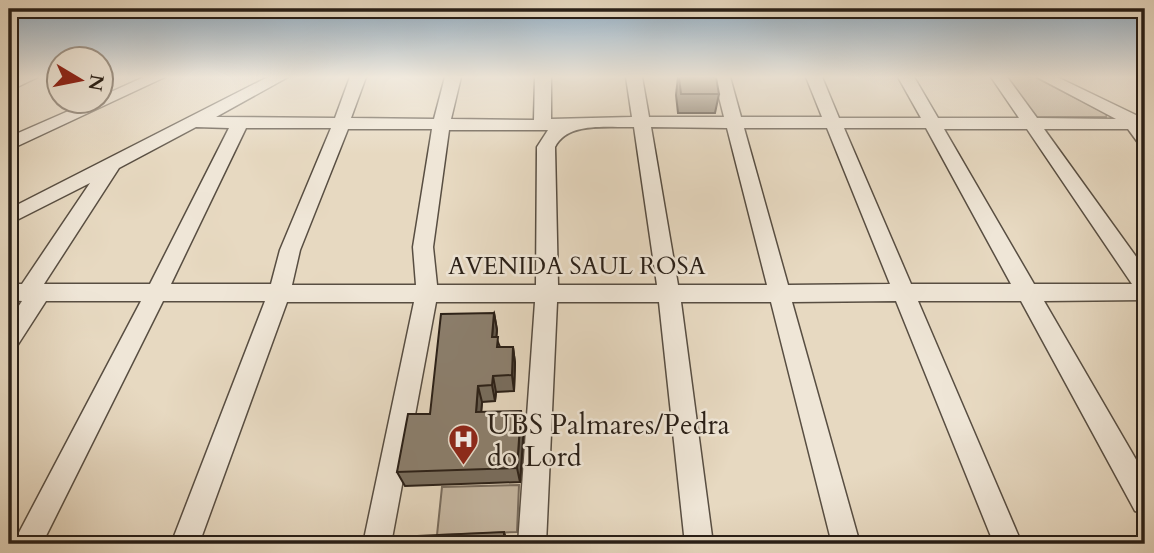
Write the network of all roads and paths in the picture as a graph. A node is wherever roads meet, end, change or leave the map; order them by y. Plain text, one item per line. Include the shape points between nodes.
1 (100, 103) edge
2 (230, 103) edge
3 (349, 103) edge
4 (447, 103) edge
5 (543, 103) edge
6 (637, 103) edge
7 (729, 103) edge
8 (825, 103) edge
9 (921, 103) edge
10 (1017, 103) edge
11 (1095, 103) edge
12 (342, 121) junction
13 (192, 122) junction
14 (240, 122) junction
15 (640, 122) junction
16 (734, 122) junction
17 (1031, 122) junction
18 (833, 123) junction
19 (572, 124) junction
20 (1136, 124) edge
21 (441, 125) junction
22 (542, 125) junction
23 (934, 125) junction
24 (1145, 140) edge
25 (9, 144) edge
26 (115, 161) junction
27 (9, 217) edge
28 (1145, 285) edge
29 (157, 291) junction
30 (1028, 291) junction
31 (25, 292) edge
32 (279, 292) junction
33 (427, 292) junction
34 (669, 292) junction
35 (1145, 292) edge
36 (778, 293) junction
37 (545, 294) junction
38 (903, 294) junction
39 (9, 339) edge
40 (1145, 501) edge
41 (27, 544) edge
42 (185, 544) edge
43 (377, 544) edge
44 (532, 544) edge
45 (699, 544) edge
46 (846, 544) edge
47 (1008, 544) edge

1 - 25 street
2 - 13 street
3 - 12 street
4 - 21 street
5 - 22 street
6 - 15 street
7 - 16 street
8 - 18 street
9 - 23 street
10 - 17 street
11 - 20 street
12 - 14 street
12 - 21 street
12 - 32 street via 290,250
13 - 14 street
13 - 26 street
14 - 29 street
15 - 16 street
15 - 19 street
15 - 34 street
16 - 18 street
16 - 36 street
17 - 20 street
17 - 23 street
17 - 28 street
18 - 23 street
18 - 38 street
19 - 22 street
19 - 37 street via 552,135 546,147
20 - 24 street
21 - 22 street
21 - 33 street via 423,247
23 - 30 street
26 - 27 street
26 - 31 street
29 - 31 street, AVENIDA SAUL ROSA
29 - 32 street, AVENIDA SAUL ROSA
29 - 41 street
30 - 35 street, AVENIDA SAUL ROSA
30 - 38 street, AVENIDA SAUL ROSA
30 - 40 street
31 - 39 street
32 - 33 street, AVENIDA SAUL ROSA
32 - 42 street
33 - 37 street, AVENIDA SAUL ROSA
33 - 43 street
34 - 36 street, AVENIDA SAUL ROSA
34 - 37 street, AVENIDA SAUL ROSA
34 - 45 street
36 - 38 street, AVENIDA SAUL ROSA
36 - 46 street
37 - 44 street
38 - 47 street

